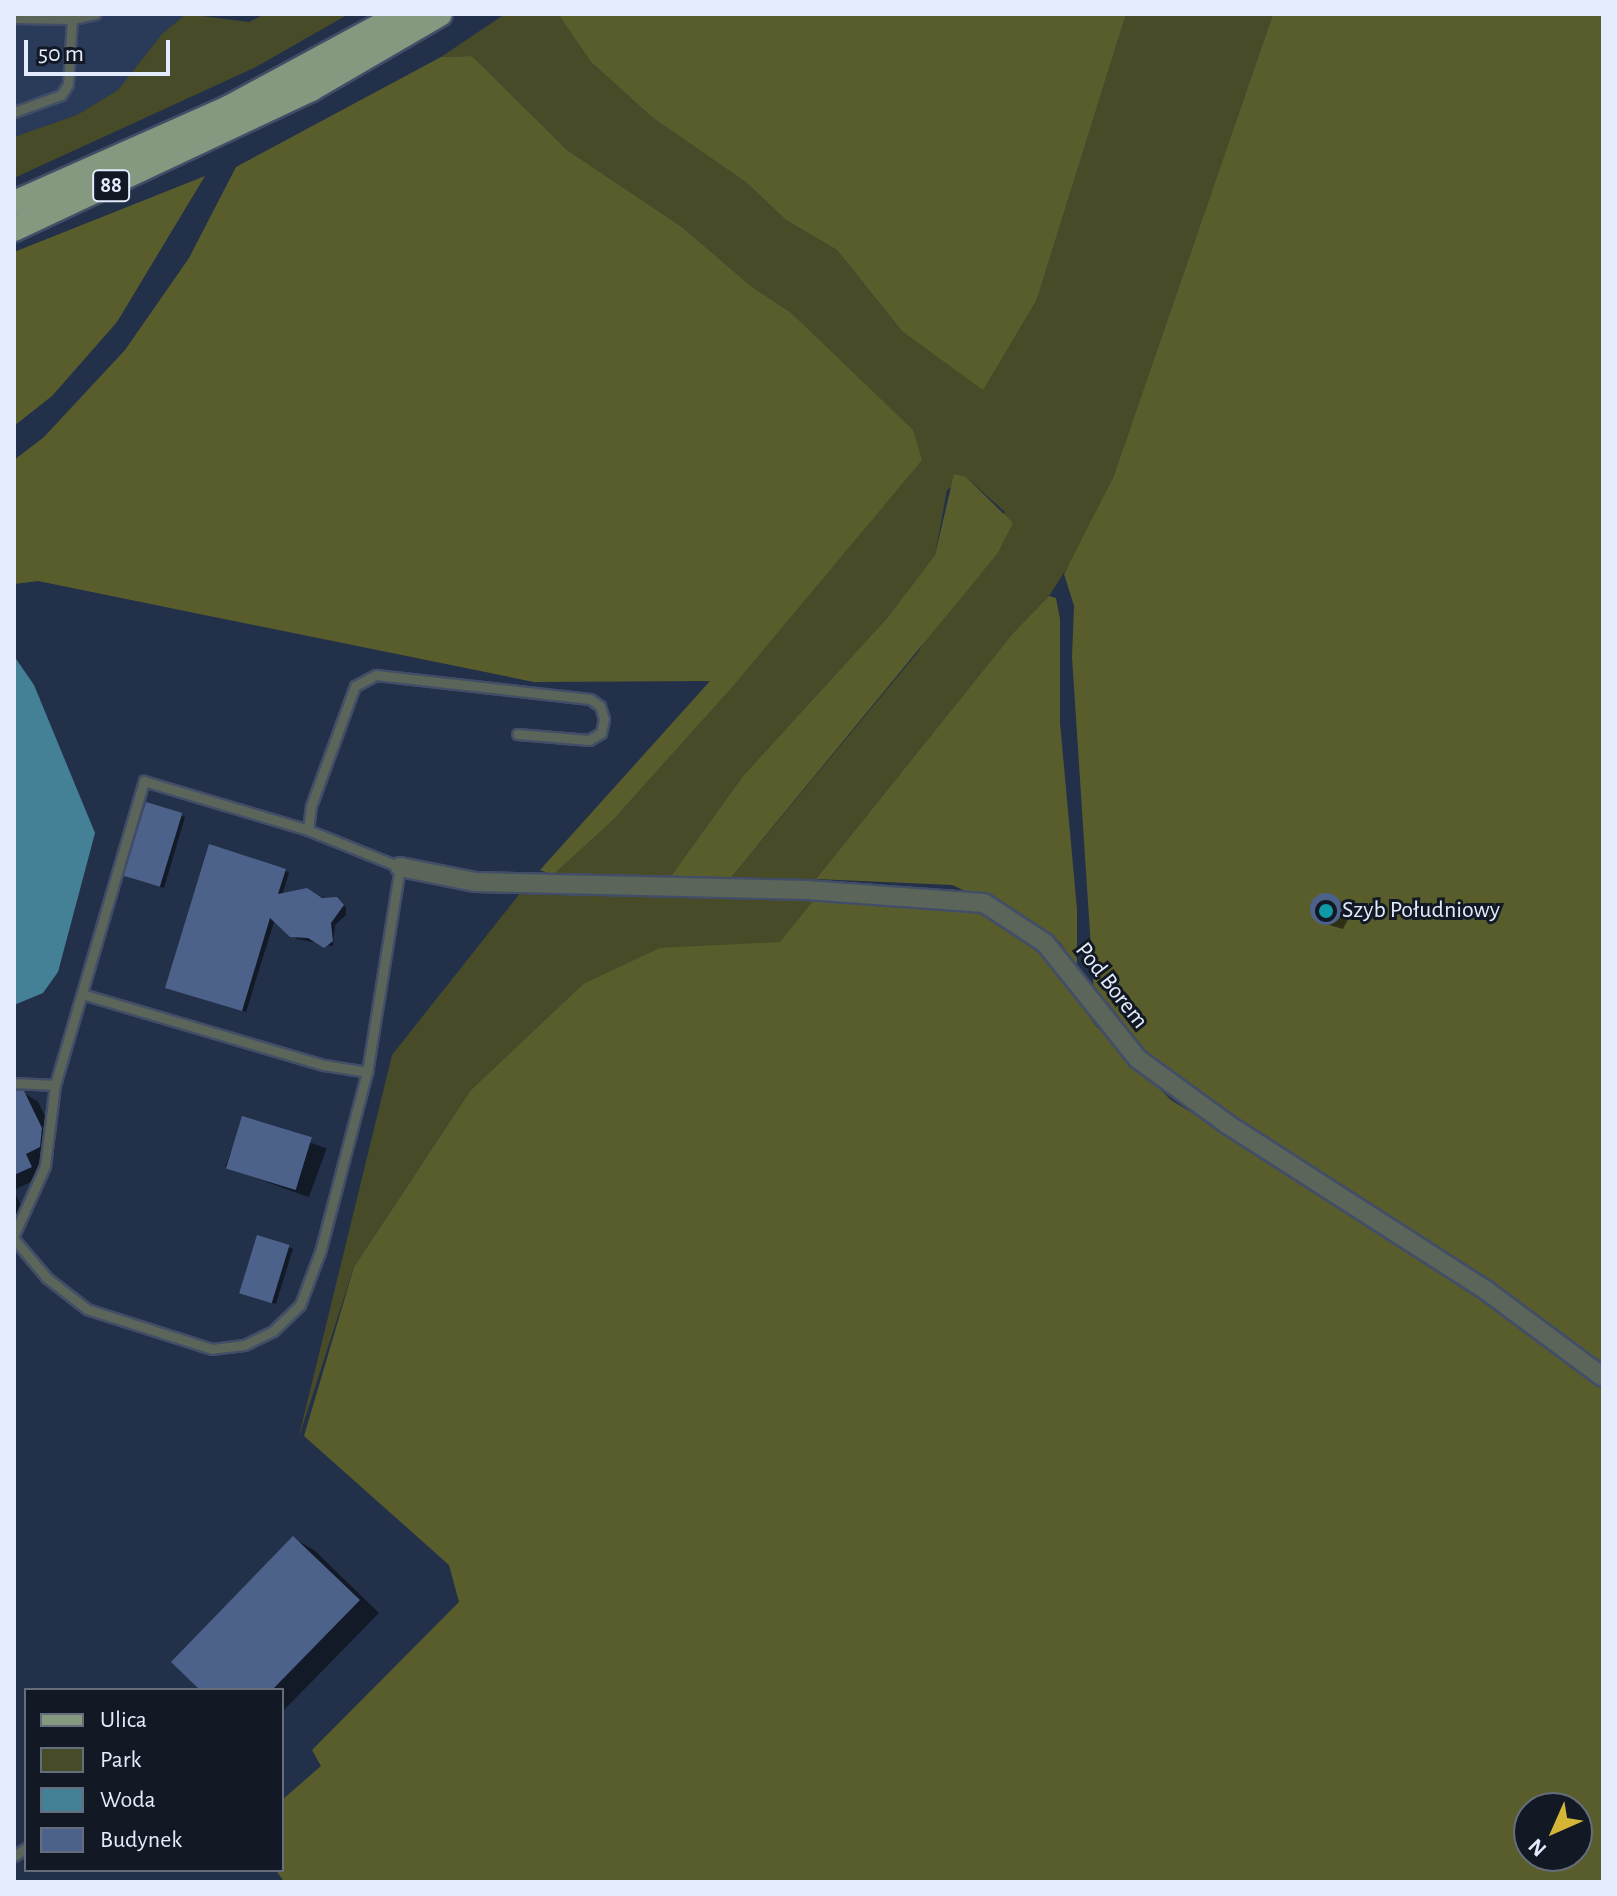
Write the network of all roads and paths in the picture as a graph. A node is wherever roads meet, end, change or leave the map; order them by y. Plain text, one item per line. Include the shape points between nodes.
1 (95, 14) edge
2 (402, 14) edge
3 (440, 14) edge
4 (14, 18) edge
5 (72, 19) junction
6 (14, 112) edge
7 (14, 203) edge
8 (14, 229) edge
9 (517, 734) dead end
10 (308, 830) junction
11 (400, 867) junction
12 (82, 994) junction
13 (367, 1072) junction
14 (14, 1083) edge
15 (55, 1085) junction
16 (14, 1237) edge
17 (1603, 1377) edge

1 - 5 lane
2 - 7 main road, 88 via 228,108
3 - 8 main road, 88 via 311,89
4 - 5 lane
5 - 6 lane via 68,84 61,95
9 - 10 lane via 589,740 601,733 604,719 600,706 590,699 376,675 355,686 311,806
10 - 11 lane
10 - 12 lane via 144,781
11 - 13 lane
11 - 17 street, Pod Borem via 475,882 807,890 984,903 1045,943 1138,1059 1227,1124 1487,1291
12 - 13 lane via 324,1065
12 - 15 lane
13 - 16 lane via 320,1252 300,1305 273,1331 244,1345 212,1349 87,1309 47,1278
14 - 15 lane
15 - 16 lane via 45,1166

